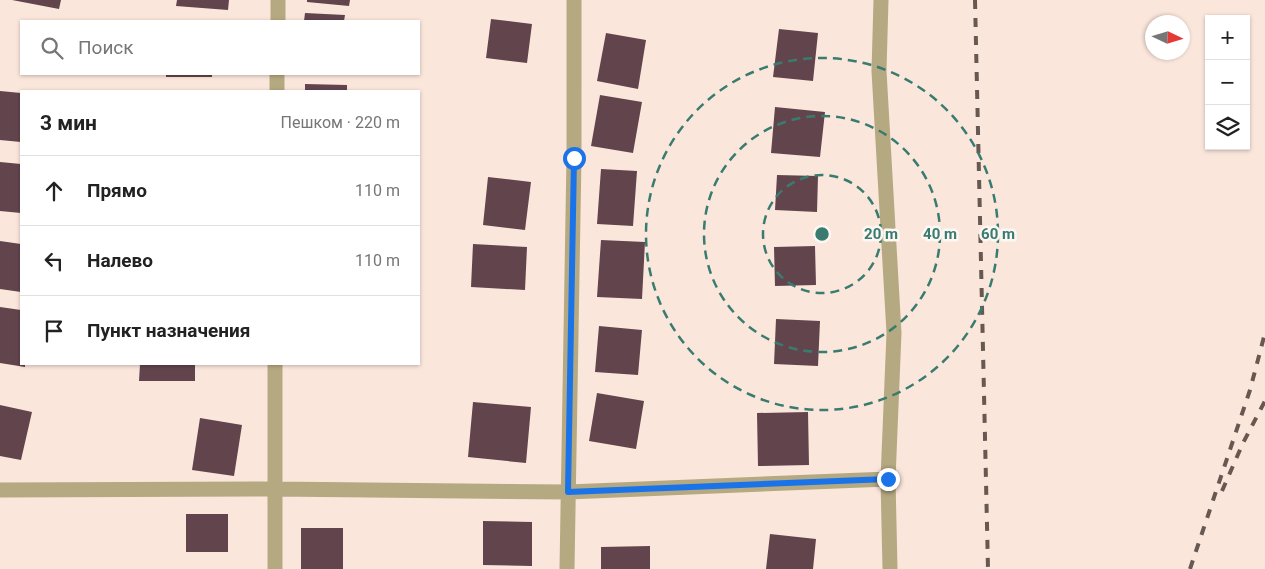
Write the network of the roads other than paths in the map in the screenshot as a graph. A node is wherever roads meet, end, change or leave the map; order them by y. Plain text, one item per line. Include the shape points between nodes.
1 (278, 0) edge
2 (574, 0) edge
3 (881, 0) edge
4 (278, 20) edge
5 (277, 75) edge
6 (277, 90) edge
7 (276, 365) edge
8 (888, 479) junction
9 (275, 489) junction
10 (0, 490) edge
11 (568, 492) junction
12 (274, 569) edge
13 (567, 569) edge
14 (890, 569) edge

1 - 4 street
2 - 11 street
3 - 8 street via 879,71 894,333
5 - 6 street
7 - 9 street
8 - 11 street
8 - 14 street
9 - 10 street
9 - 11 street
9 - 12 street
11 - 13 street

